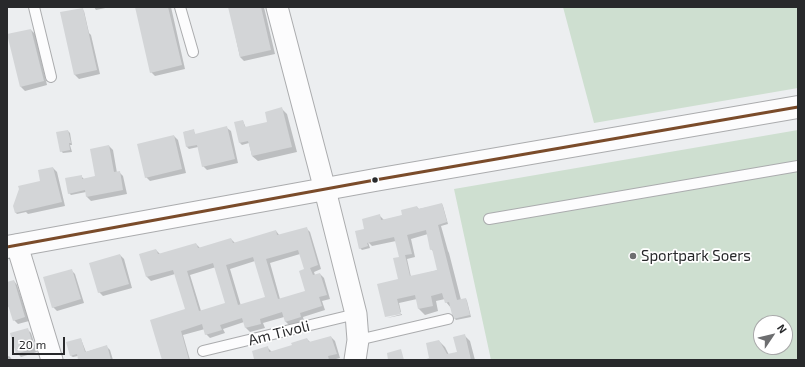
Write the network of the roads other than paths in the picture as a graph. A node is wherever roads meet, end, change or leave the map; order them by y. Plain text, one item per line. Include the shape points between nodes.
1 (34, 7) edge
2 (180, 7) edge
3 (277, 7) edge
4 (193, 52) dead end
5 (51, 78) dead end
6 (798, 107) edge
7 (798, 166) edge
8 (326, 190) junction
9 (489, 219) dead end
10 (12, 246) edge
11 (356, 314) junction
12 (448, 319) dead end
13 (358, 340) junction
14 (203, 351) dead end
15 (52, 360) edge
16 (355, 360) edge

1 - 5 lane
2 - 4 lane
3 - 8 street
6 - 8 street
7 - 9 lane
8 - 10 street
8 - 11 street
10 - 15 street
11 - 13 street
11 - 14 lane, Am Tivoli
12 - 13 lane
13 - 16 street

